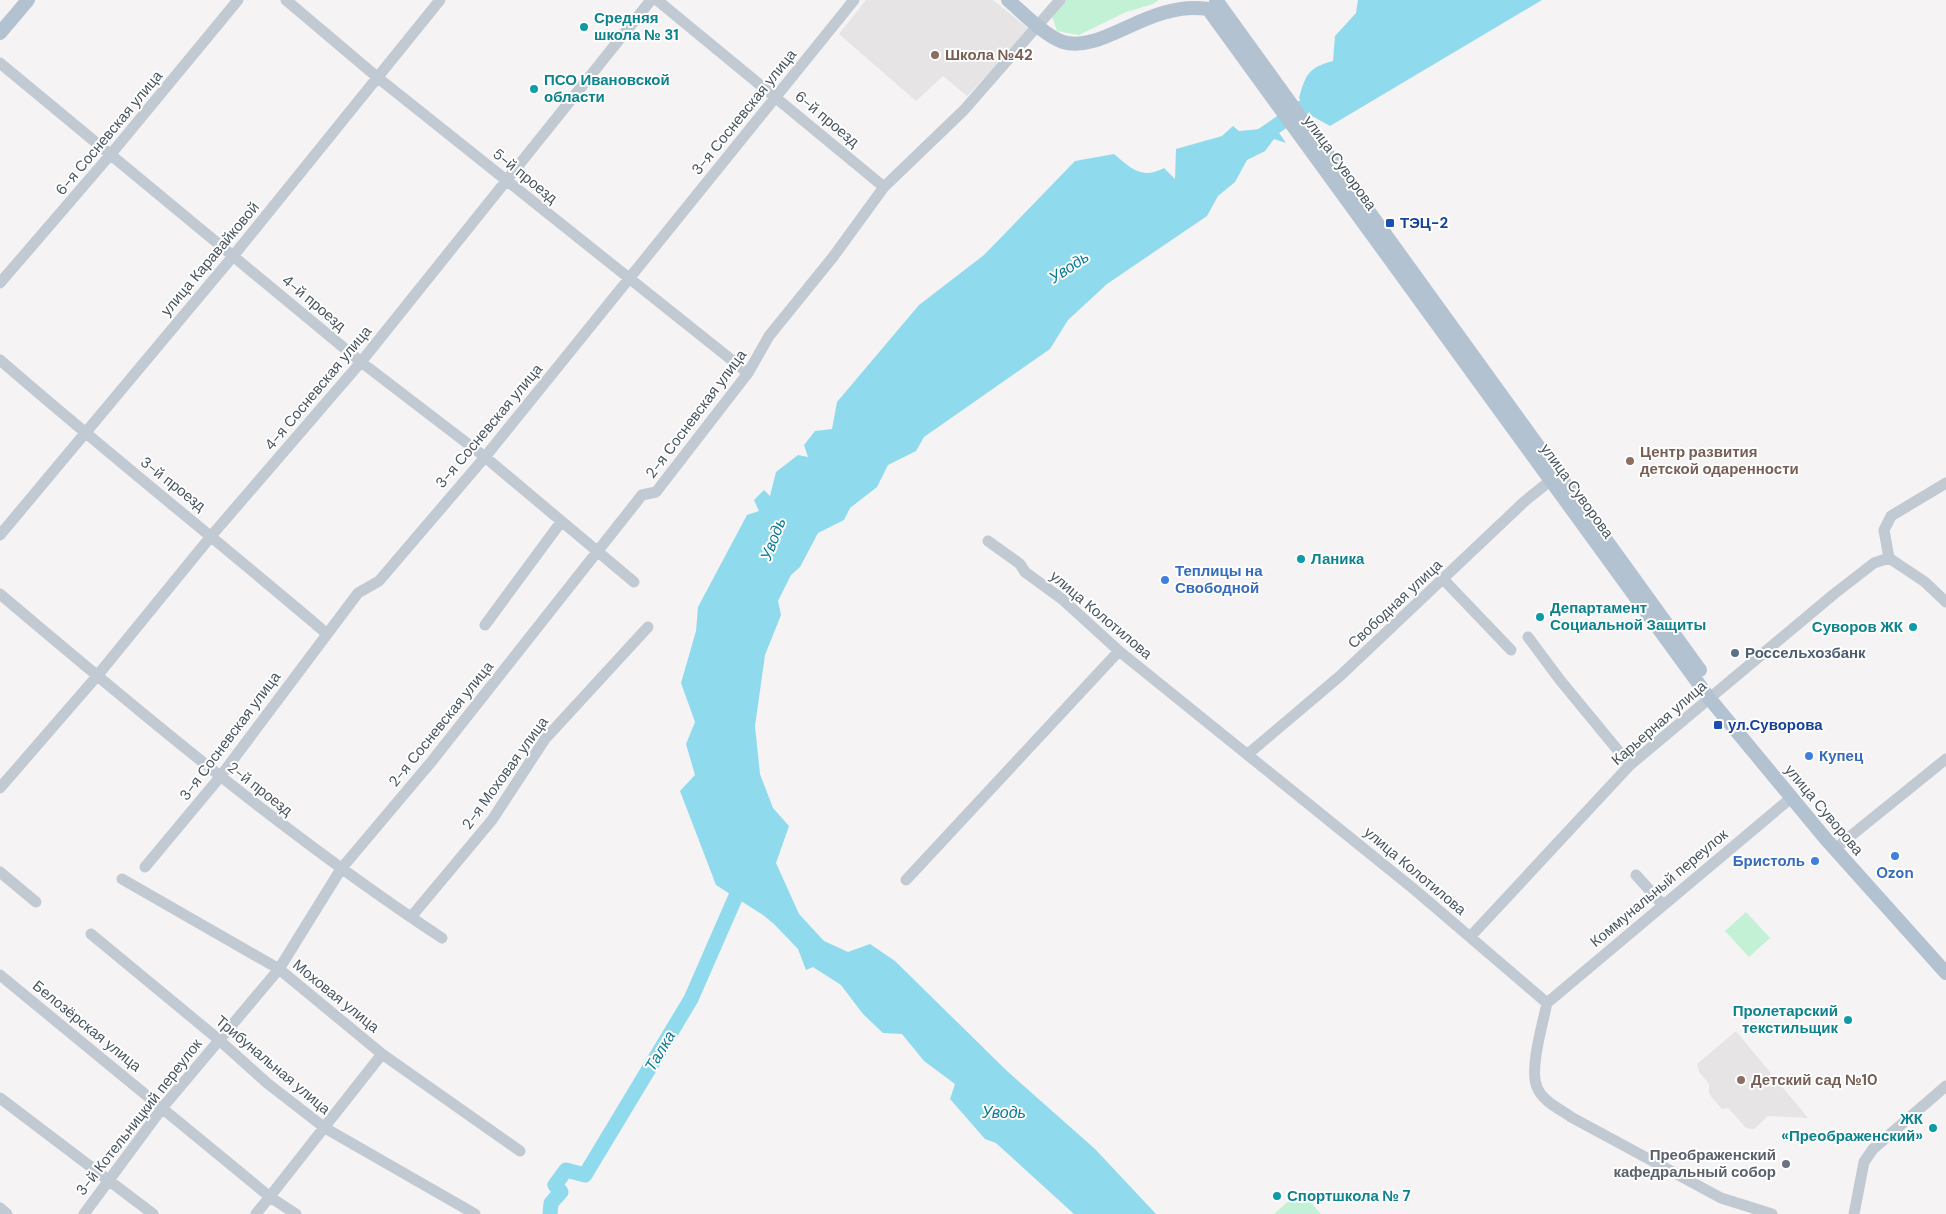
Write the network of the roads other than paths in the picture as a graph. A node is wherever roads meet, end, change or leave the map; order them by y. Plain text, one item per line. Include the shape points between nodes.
1 (28, 0) edge
2 (238, 0) edge
3 (286, 0) edge
4 (440, 0) edge
5 (651, 0) edge
6 (657, 0) edge
7 (854, 0) edge
8 (1008, 0) edge
9 (1060, 0) edge
10 (1212, 3) edge
11 (1038, 26) junction
12 (0, 33) edge
13 (0, 63) edge
14 (377, 77) junction
15 (776, 96) junction
16 (111, 154) junction
17 (506, 181) junction
18 (884, 187) junction
19 (234, 255) junction
20 (630, 278) junction
21 (0, 283) edge
22 (0, 360) edge
23 (361, 362) junction
24 (748, 373) junction
25 (84, 433) junction
26 (485, 457) junction
27 (1555, 477) junction
28 (1946, 483) edge
29 (561, 522) junction
30 (0, 535) edge
31 (212, 535) junction
32 (988, 541) dead end
33 (597, 552) junction
34 (1890, 558) junction
35 (1443, 579) junction
36 (634, 582) dead end
37 (0, 594) edge
38 (1946, 602) edge
39 (486, 625) dead end
40 (648, 627) dead end
41 (326, 633) junction
42 (1528, 637) dead end
43 (1511, 650) dead end
44 (1119, 651) junction
45 (98, 676) junction
46 (1713, 696) junction
47 (1248, 754) junction
48 (1946, 759) edge
49 (1630, 765) junction
50 (220, 777) junction
51 (0, 788) edge
52 (1791, 798) junction
53 (1842, 843) junction
54 (145, 867) dead end
55 (341, 869) junction
56 (0, 872) edge
57 (1636, 876) dead end
58 (122, 879) dead end
59 (906, 880) dead end
60 (36, 902) dead end
61 (1662, 904) junction
62 (411, 917) junction
63 (91, 934) dead end
64 (1470, 937) junction
65 (442, 938) dead end
66 (1946, 960) edge
67 (279, 969) junction
68 (1946, 973) edge
69 (0, 975) edge
70 (1547, 1003) junction
71 (218, 1039) junction
72 (382, 1054) junction
73 (1946, 1086) edge
74 (0, 1098) edge
75 (163, 1107) junction
76 (325, 1128) junction
77 (520, 1151) dead end
78 (107, 1180) junction
79 (270, 1197) junction
80 (0, 1208) edge
81 (7, 1214) edge
82 (84, 1214) edge
83 (153, 1214) edge
84 (256, 1214) edge
85 (296, 1214) edge
86 (475, 1214) edge
87 (1772, 1214) edge
88 (1854, 1214) edge

1 - 12 main road
2 - 16 street, 6-я Сосневская улица
3 - 14 street, 5-й проезд
4 - 14 street, улица Каравайковой
5 - 17 street, 4-я Сосневская улица
6 - 15 street, 6-й проезд
7 - 15 street, 3-я Сосневская улица
8 - 11 main road
9 - 11 street, 2-я Сосневская улица
10 - 11 main road via 1167,7 1080,45 1061,42
10 - 27 main road, улица Суворова
11 - 18 street, 2-я Сосневская улица via 964,110
13 - 16 street, 4-й проезд
14 - 17 street, 5-й проезд
14 - 19 street, улица Каравайковой
15 - 18 street, 6-й проезд
15 - 20 street, 3-я Сосневская улица
16 - 19 street, 4-й проезд
16 - 21 street, 6-я Сосневская улица
17 - 20 street, 5-й проезд
17 - 23 street, 4-я Сосневская улица
18 - 24 street, 2-я Сосневская улица via 769,336
19 - 23 street, 4-й проезд
19 - 25 street, улица Каравайковой
20 - 24 street, 5-й проезд
20 - 26 street, 3-я Сосневская улица
22 - 25 street, 3-й проезд
23 - 26 street, 4-й проезд
23 - 31 street, 4-я Сосневская улица
24 - 33 street, 2-я Сосневская улица via 656,492 642,495
25 - 30 street, улица Каравайковой
25 - 31 street, 3-й проезд
26 - 29 street, 4-й проезд
26 - 41 street, 3-я Сосневская улица via 379,581 358,593
27 - 35 street, Свободная улица
27 - 46 main road, улица Суворова
28 - 34 street via 1890,516 1884,530
29 - 33 street, 4-й проезд
29 - 39 street
31 - 41 street, 3-й проезд
31 - 45 street, 4-я Сосневская улица
32 - 44 street, улица Колотилова via 1062,599
33 - 36 street, 4-й проезд
33 - 55 street, 2-я Сосневская улица via 432,761
34 - 38 street via 1925,582
34 - 46 street, Карьерная улица via 1874,563
35 - 43 street
35 - 47 street, Свободная улица via 1340,676
37 - 45 street, 2-й проезд
40 - 62 street, 2-я Моховая улица via 545,739 492,820
41 - 50 street, 3-я Сосневская улица
42 - 49 street
44 - 47 street, улица Колотилова
44 - 59 street
45 - 50 street, 2-й проезд
45 - 51 street, 4-я Сосневская улица
46 - 49 street, Карьерная улица
46 - 52 main road, улица Суворова
46 - 53 main road, улица Суворова
47 - 64 street, улица Колотилова
48 - 53 street
49 - 64 street, Карьерная улица
50 - 54 street, 3-я Сосневская улица
50 - 55 street, 2-й проезд
52 - 61 street, Коммунальный переулок
52 - 68 main road, улица Суворова
53 - 66 main road, улица Суворова
55 - 62 street, 2-й проезд
55 - 67 street, 3-й Котельницкий переулок
56 - 60 street
57 - 61 street
58 - 67 street, Моховая улица
61 - 70 street, Коммунальный переулок
62 - 65 street, 2-й проезд
63 - 71 street, Трибунальная улица
64 - 70 street, улица Колотилова
67 - 71 street, 3-й Котельницкий переулок
67 - 72 street, Моховая улица
69 - 75 street, Белозёрская улица
70 - 87 street via 1534,1069 1536,1087 1549,1102 1721,1198
71 - 75 street, 3-й Котельницкий переулок
71 - 76 street, Трибунальная улица
72 - 76 street
72 - 77 street, Моховая улица
73 - 88 street via 1873,1149 1864,1162
74 - 78 street
75 - 78 street, 3-й Котельницкий переулок
75 - 79 street, Белозёрская улица
76 - 79 street
76 - 86 street, Трибунальная улица
78 - 82 street, 3-й Котельницкий переулок
78 - 83 street
79 - 84 street
79 - 85 street, Белозёрская улица
80 - 81 street

